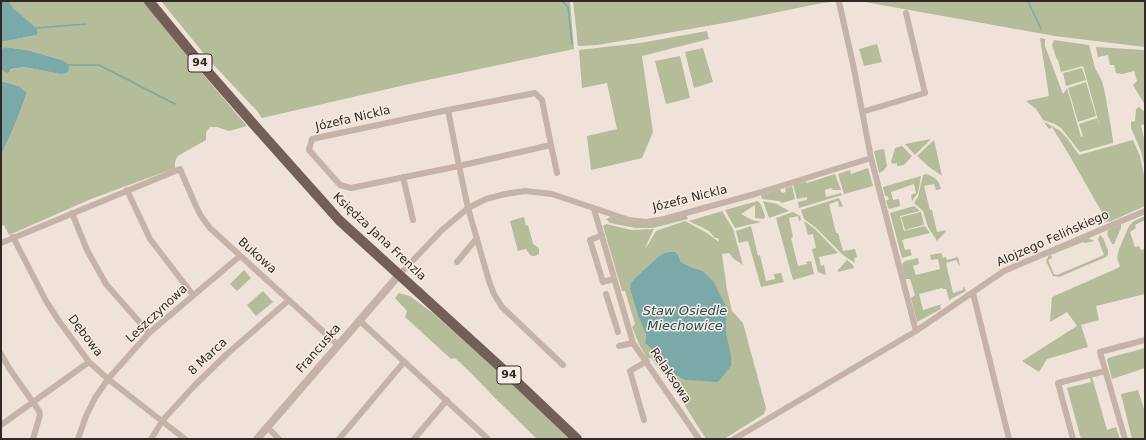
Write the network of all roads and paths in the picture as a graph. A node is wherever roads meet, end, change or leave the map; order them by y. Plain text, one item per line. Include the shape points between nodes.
1 (149, 1) edge
2 (839, 2) dead end
3 (906, 13) dead end
4 (448, 110) junction
5 (862, 112) junction
6 (551, 146) junction
7 (871, 158) junction
8 (459, 166) junction
9 (557, 173) dead end
10 (404, 177) junction
11 (128, 190) junction
12 (468, 208) junction
13 (594, 209) junction
14 (1145, 211) edge
15 (72, 213) junction
16 (413, 220) dead end
17 (602, 235) junction
18 (13, 237) junction
19 (477, 238) junction
20 (1, 243) edge
21 (240, 256) junction
22 (457, 262) dead end
23 (399, 275) junction
24 (614, 279) junction
25 (973, 292) junction
26 (606, 294) dead end
27 (193, 295) junction
28 (289, 300) junction
29 (625, 313) junction
30 (613, 317) junction
31 (359, 320) junction
32 (916, 331) junction
33 (618, 332) dead end
34 (149, 333) junction
35 (1145, 340) edge
36 (633, 343) junction
37 (338, 346) junction
38 (619, 346) dead end
39 (1, 354) edge
40 (89, 362) junction
41 (404, 362) junction
42 (647, 362) junction
43 (563, 365) dead end
44 (1105, 370) junction
45 (108, 379) junction
46 (447, 400) junction
47 (32, 402) junction
48 (163, 420) junction
49 (644, 420) dead end
50 (1, 424) edge
51 (267, 427) junction
52 (258, 438) edge
53 (33, 439) edge
54 (78, 439) edge
55 (151, 439) edge
56 (185, 439) edge
57 (279, 439) edge
58 (339, 439) edge
59 (414, 439) edge
60 (488, 439) edge
61 (577, 439) edge
62 (699, 439) edge
63 (734, 439) edge
64 (1009, 439) edge
65 (1073, 439) edge
66 (1125, 439) edge

1 - 23 main road, Księdza Jana Frenzla / 94 via 339,220
2 - 5 street
3 - 5 street via 925,92
4 - 6 street, Józefa Nickla via 536,93 542,100
4 - 8 street
4 - 10 street, Józefa Nickla via 312,139 309,150 340,185 350,188
5 - 7 street
6 - 8 street, Józefa Nickla
6 - 9 street, Józefa Nickla
7 - 13 street, Józefa Nickla via 794,183 664,219 646,222 629,220
7 - 32 street
8 - 10 street, Józefa Nickla
8 - 12 street
10 - 16 street
11 - 15 street
11 - 21 street, Bukowa via 180,169 201,216
11 - 27 street via 150,239
12 - 13 street, Józefa Nickla via 486,199 525,191 552,194
12 - 19 street
12 - 23 street, Józefa Nickla via 442,230
13 - 17 street, Relaksowa
14 - 25 street, Alojzego Felińskiego via 1004,271
15 - 18 street
15 - 34 street via 87,250 106,284
17 - 24 street, Relaksowa
17 - 24 street via 590,240 603,282
18 - 20 street
18 - 40 street, Dębowa via 46,301
19 - 22 street
19 - 43 street via 489,281 502,307
21 - 27 street, Leszczynowa
21 - 28 street, Bukowa
23 - 31 street, Francuska
23 - 61 main road, Księdza Jana Frenzla / 94
24 - 29 street, Relaksowa
25 - 32 street
25 - 64 street
26 - 30 street
27 - 34 street, Leszczynowa
28 - 37 street, Bukowa
28 - 48 street, 8 Marca via 209,370
29 - 30 street
29 - 36 street, Relaksowa
30 - 33 street
31 - 37 street, Francuska
31 - 41 street
32 - 63 street
34 - 45 street, Leszczynowa
35 - 44 street via 1100,352
36 - 38 street
36 - 42 street, Relaksowa
37 - 51 street, Francuska
39 - 47 street
40 - 45 street, Dębowa
40 - 47 street
41 - 46 street
41 - 58 street
42 - 49 street via 630,371
42 - 62 street, Relaksowa
44 - 65 street via 1058,383
44 - 66 street
45 - 48 street, Dębowa
45 - 54 street, Leszczynowa via 86,416
46 - 59 street
46 - 60 street
47 - 50 street
47 - 53 street via 40,415
48 - 55 street, 8 Marca
48 - 56 street, Dębowa
51 - 52 street, Francuska
51 - 57 street

